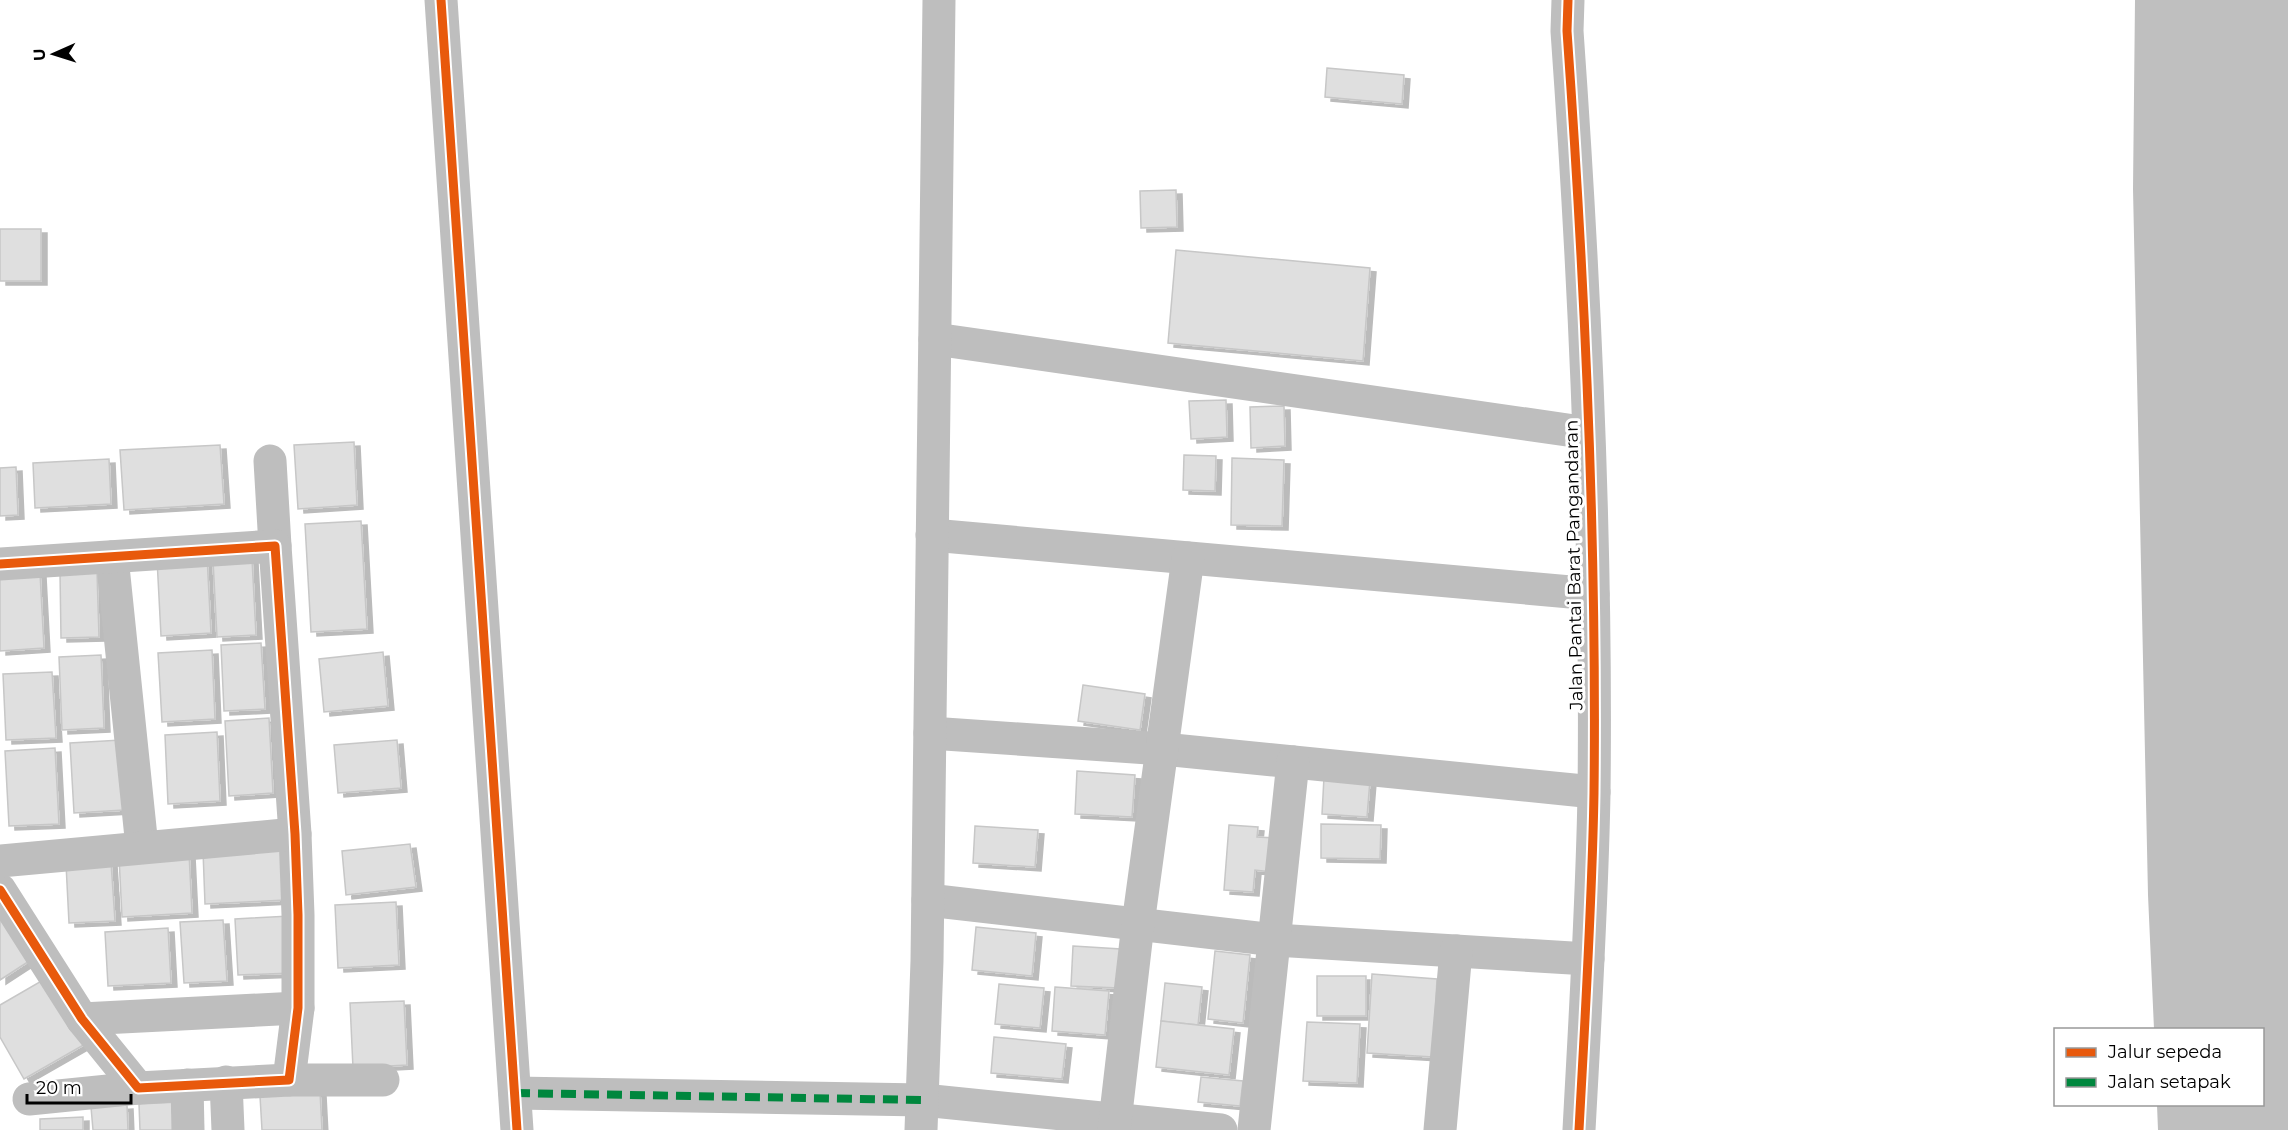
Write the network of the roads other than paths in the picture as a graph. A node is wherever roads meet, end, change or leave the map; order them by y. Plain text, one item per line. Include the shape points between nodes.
1 (441, 0) edge
2 (939, 0) edge
3 (1568, 0) edge
4 (935, 339) junction
5 (1588, 433) junction
6 (270, 461) dead end
7 (932, 534) junction
8 (275, 546) junction
9 (112, 557) junction
10 (1188, 558) junction
11 (0, 564) edge
12 (1593, 594) junction
13 (930, 733) junction
14 (1163, 748) junction
15 (1293, 762) junction
16 (1594, 792) junction
17 (295, 834) junction
18 (142, 848) junction
19 (0, 861) edge
20 (0, 890) edge
21 (928, 900) junction
22 (1138, 924) junction
23 (1275, 940) junction
24 (1456, 951) junction
25 (1588, 959) junction
26 (298, 1008) junction
27 (82, 1019) junction
28 (289, 1080) junction
29 (383, 1080) dead end
30 (226, 1082) junction
31 (187, 1085) junction
32 (138, 1088) junction
33 (514, 1093) junction
34 (29, 1098) dead end
35 (922, 1115) edge
36 (1115, 1125) edge
37 (188, 1130) edge
38 (228, 1130) edge
39 (517, 1130) edge
40 (1221, 1130) edge
41 (1254, 1130) edge
42 (1440, 1130) edge
43 (1579, 1130) edge

1 - 33 street
2 - 4 street
3 - 5 street, Jalan Pantai Barat Pangandaran
4 - 5 street
4 - 7 street
5 - 12 street, Jalan Pantai Barat Pangandaran
6 - 8 street
7 - 10 street
7 - 13 street
8 - 9 street
8 - 17 street
9 - 11 street
9 - 18 street
10 - 12 street
10 - 14 street
12 - 16 street, Jalan Pantai Barat Pangandaran
13 - 14 street
13 - 21 street
14 - 15 street
14 - 22 street
15 - 16 street
15 - 23 street
16 - 25 street, Jalan Pantai Barat Pangandaran
17 - 18 street
17 - 26 street
18 - 19 street
20 - 27 street
21 - 22 street
21 - 35 street
22 - 23 street
22 - 36 street
23 - 24 street
23 - 41 street
24 - 25 street
24 - 42 street
25 - 43 street, Jalan Pantai Barat Pangandaran
26 - 27 street
26 - 28 street
27 - 32 street
28 - 29 street
28 - 30 street
30 - 31 street
30 - 38 street
31 - 32 street
31 - 37 street
32 - 34 street
33 - 35 street
33 - 39 street
35 - 36 street
36 - 40 street

